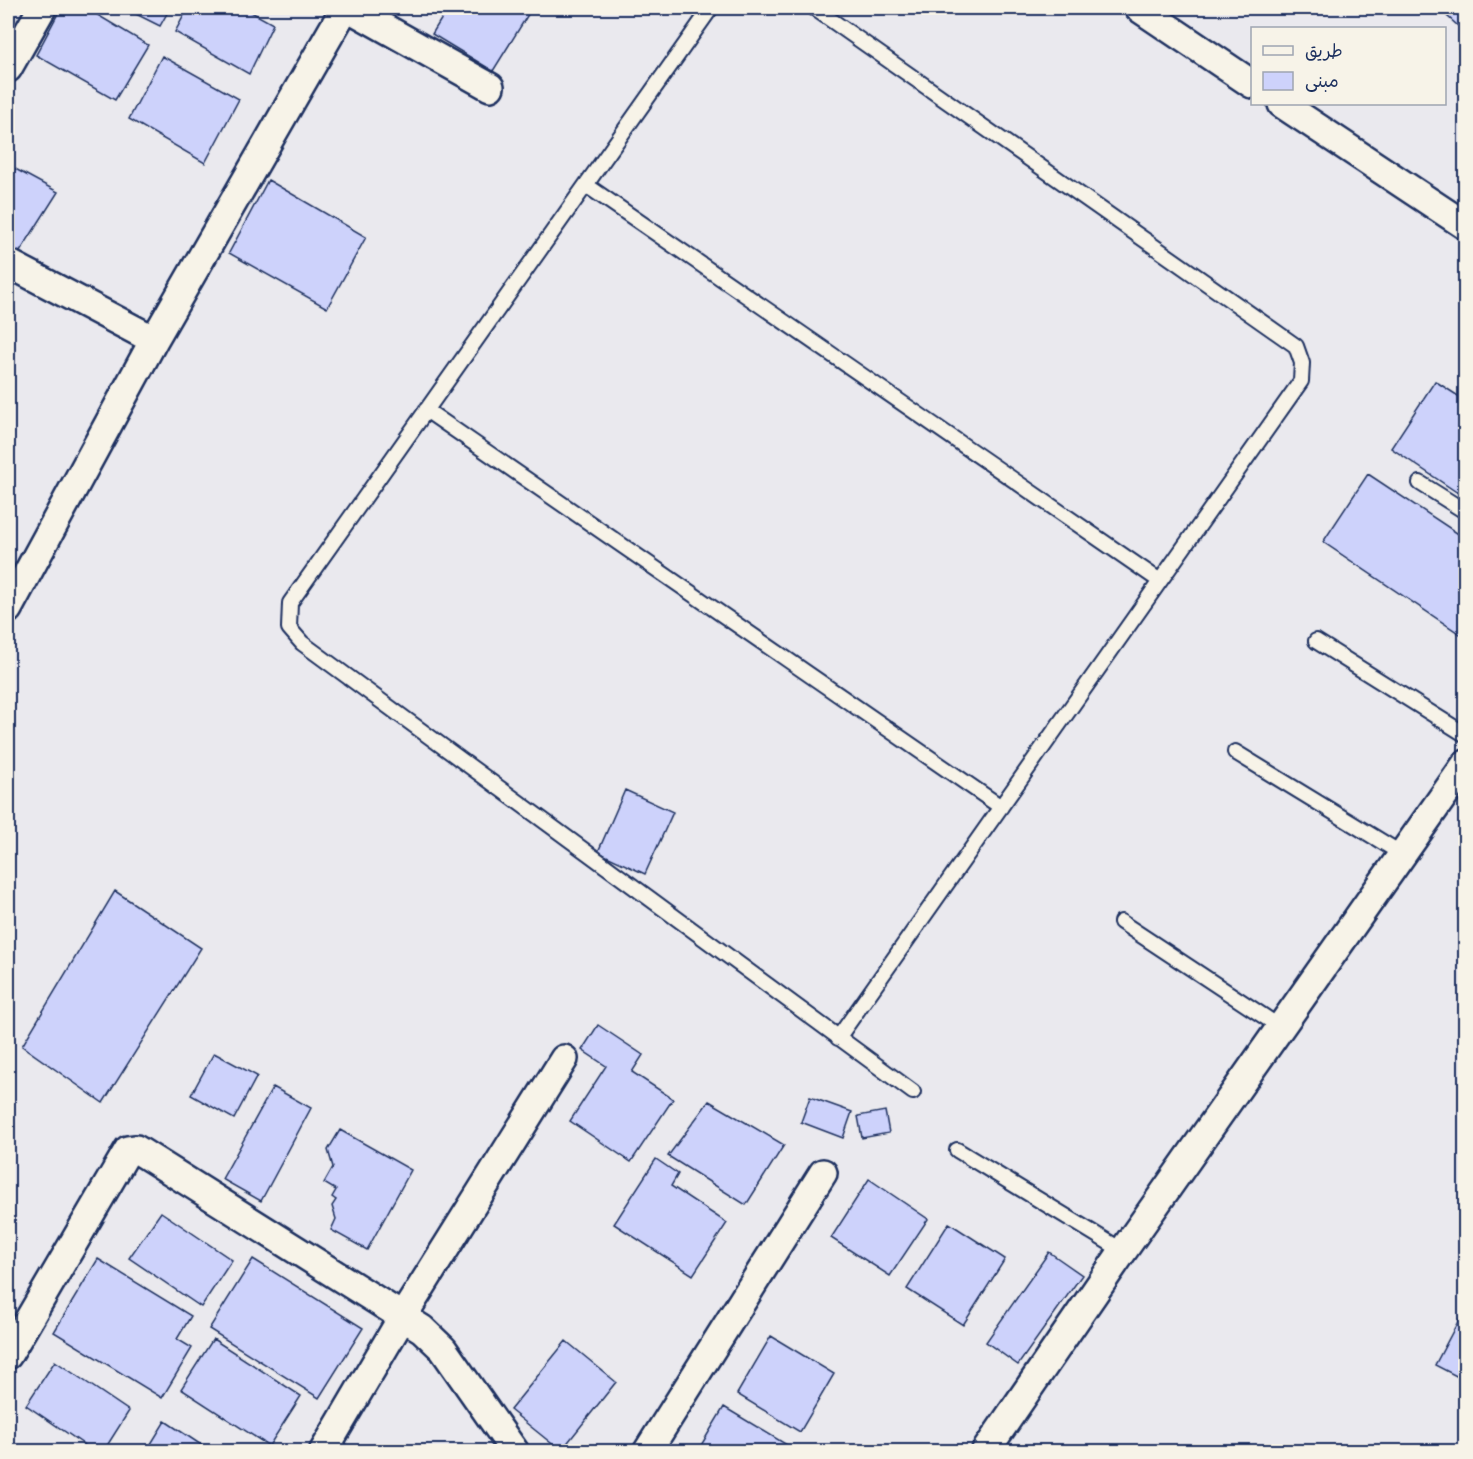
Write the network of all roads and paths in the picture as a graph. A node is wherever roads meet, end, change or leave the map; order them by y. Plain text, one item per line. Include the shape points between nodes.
1 (42, 8) edge
2 (347, 8) edge
3 (711, 8) edge
4 (814, 8) edge
5 (1139, 8) edge
6 (8, 68) edge
7 (1251, 83) edge
8 (490, 87) dead end
9 (1284, 105) edge
10 (586, 185) junction
11 (1466, 226) edge
12 (8, 263) edge
13 (154, 340) junction
14 (426, 410) junction
15 (1420, 483) dead end
16 (1466, 512) edge
17 (1160, 581) junction
18 (8, 609) edge
19 (1316, 641) dead end
20 (1466, 735) edge
21 (1235, 752) dead end
22 (1466, 764) edge
23 (1001, 807) junction
24 (1402, 854) junction
25 (1121, 922) dead end
26 (1280, 1028) junction
27 (838, 1038) junction
28 (564, 1059) dead end
29 (913, 1092) dead end
30 (957, 1150) dead end
31 (823, 1173) dead end
32 (1123, 1251) junction
33 (403, 1316) junction
34 (8, 1355) edge
35 (323, 1452) edge
36 (515, 1452) edge
37 (647, 1452) edge
38 (985, 1452) edge

1 - 6 street
2 - 8 street
2 - 13 street
3 - 10 lane
4 - 17 lane via 1296,346 1302,363 1301,381
5 - 7 street
9 - 11 street
10 - 14 lane
10 - 17 lane
12 - 13 street
13 - 18 street
14 - 23 lane
14 - 27 lane via 290,603 289,628 302,643
15 - 16 lane
17 - 23 lane
19 - 20 lane
21 - 24 lane
22 - 24 street
23 - 27 lane
24 - 26 street
25 - 26 lane
26 - 32 street
27 - 29 lane
28 - 33 street
30 - 32 lane
31 - 37 street
32 - 38 street
33 - 34 street via 141,1151 130,1149
33 - 35 street
33 - 36 street via 443,1349

